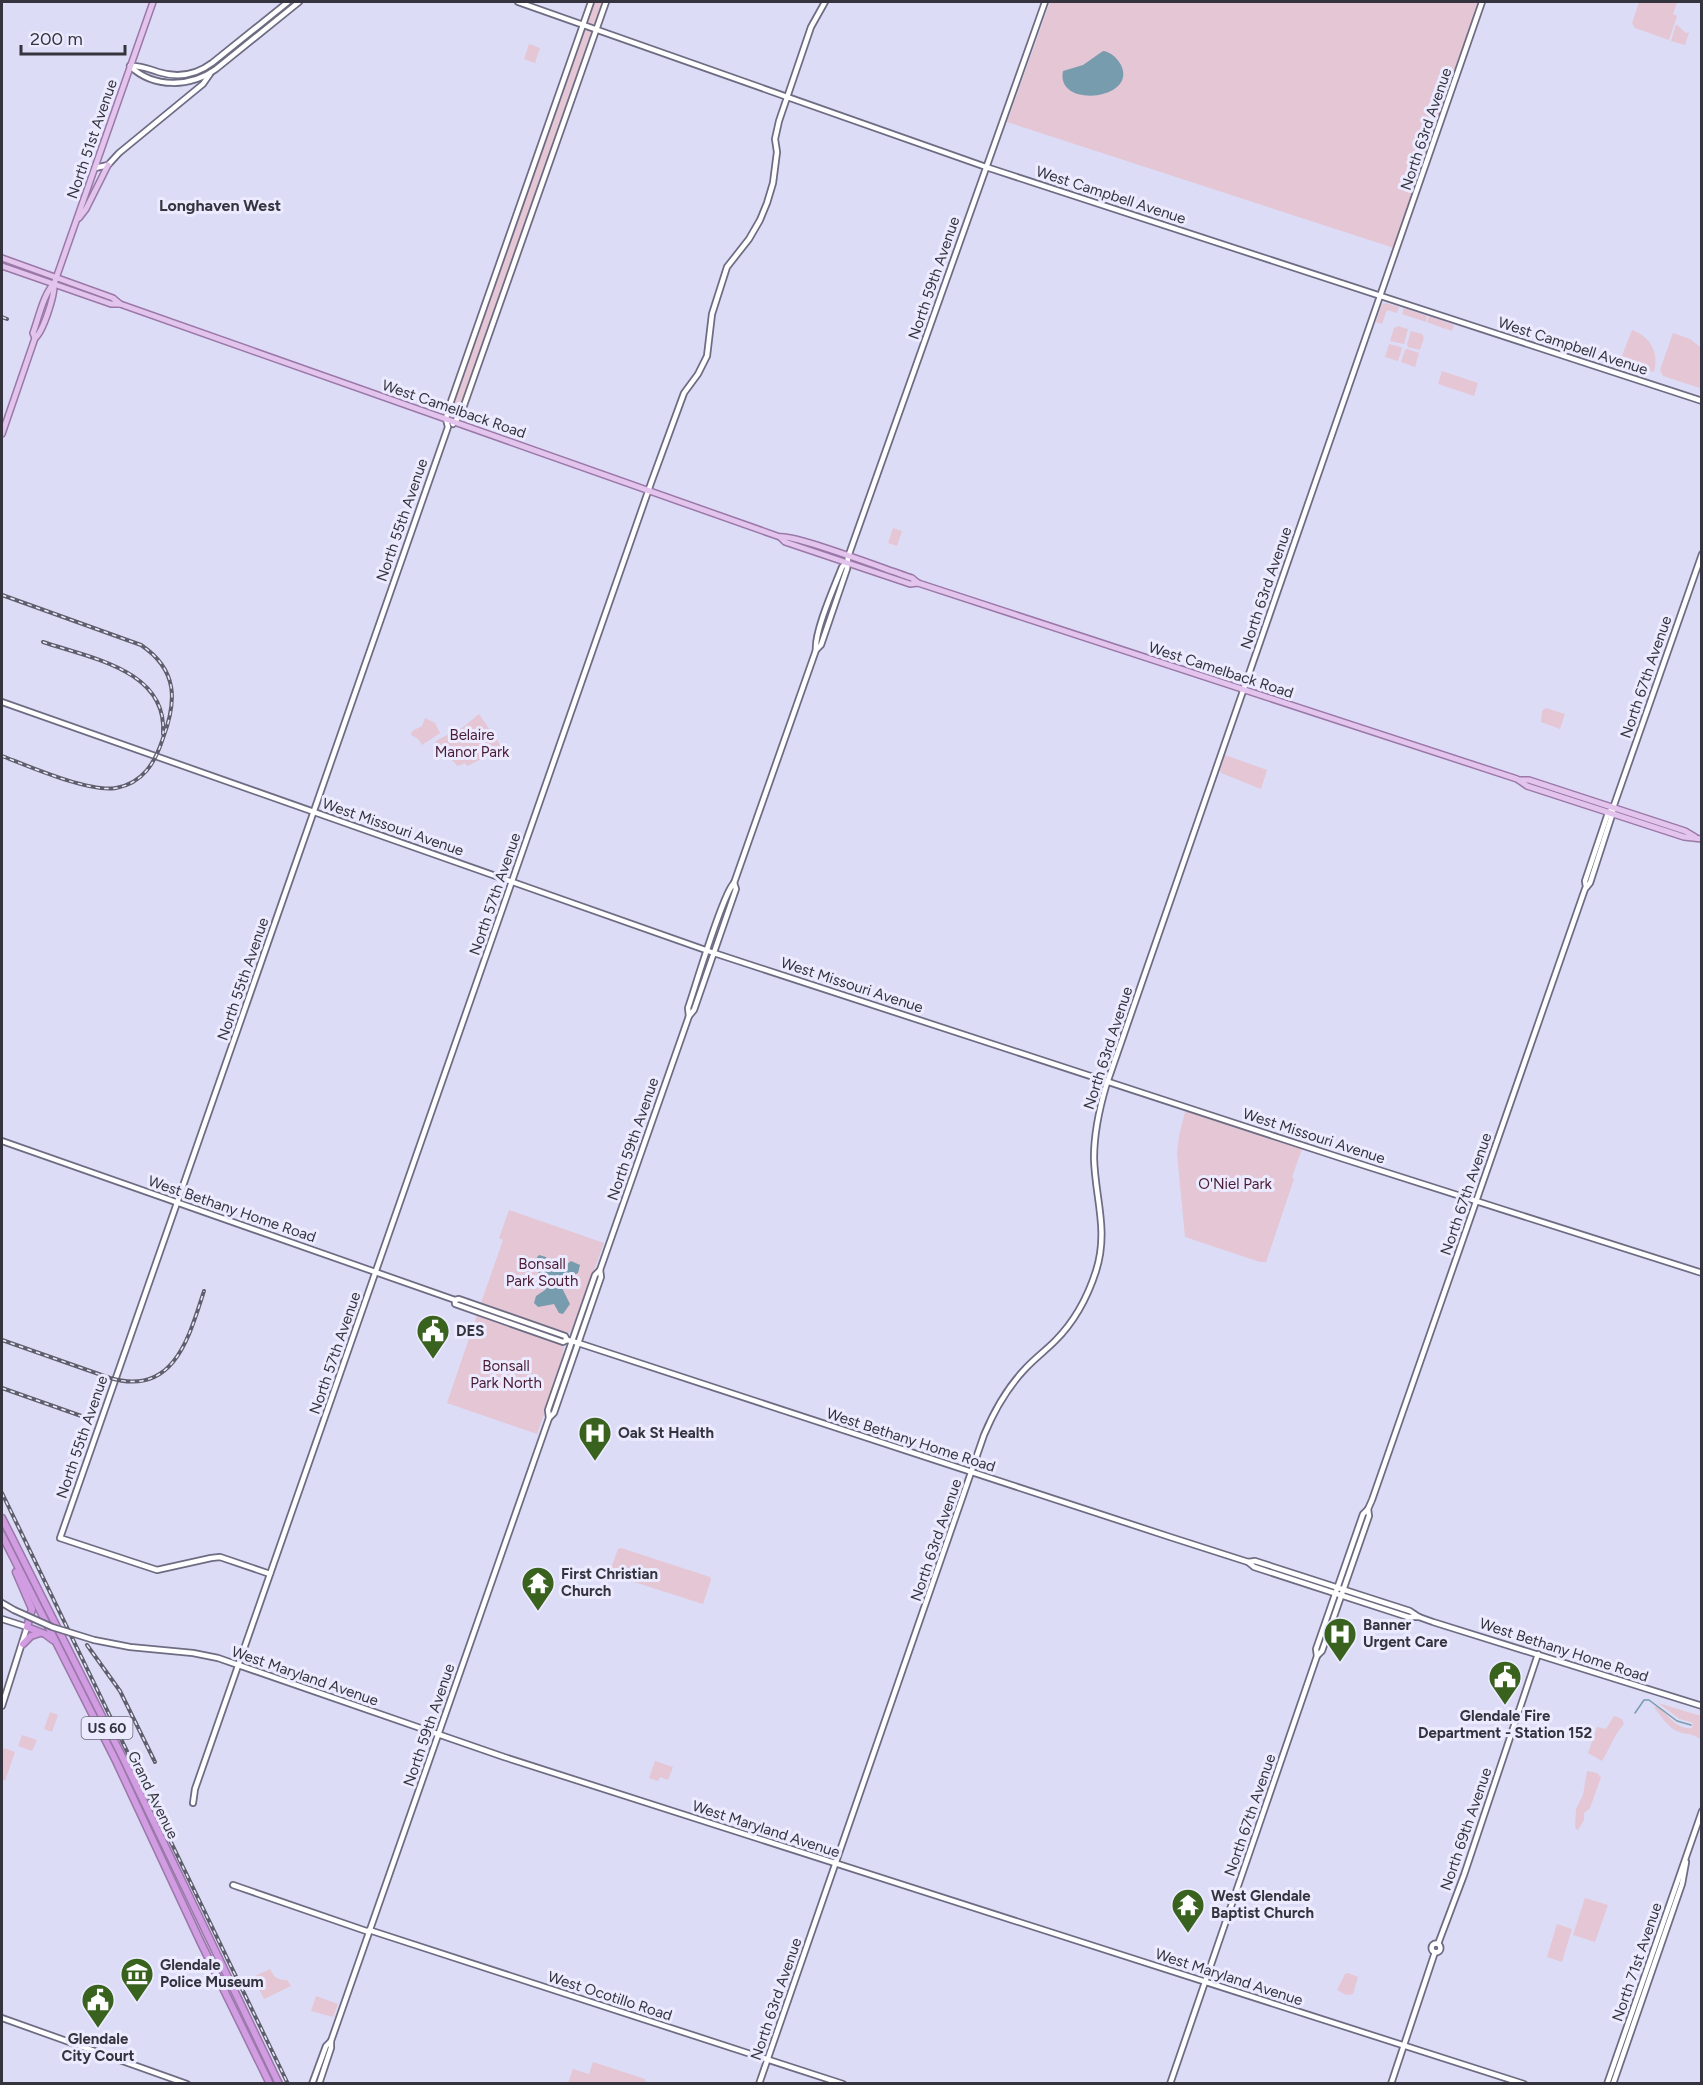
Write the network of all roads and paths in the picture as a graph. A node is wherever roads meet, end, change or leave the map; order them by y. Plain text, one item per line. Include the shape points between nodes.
1 (153, 2) edge
2 (288, 2) edge
3 (299, 2) edge
4 (518, 2) edge
5 (591, 2) edge
6 (606, 2) edge
7 (825, 2) edge
8 (1045, 2) edge
9 (1482, 2) edge
10 (583, 24) junction
11 (596, 29) junction
12 (130, 66) junction
13 (210, 73) junction
14 (787, 97) junction
15 (108, 165) junction
16 (986, 167) junction
17 (95, 168) junction
18 (76, 221) junction
19 (2, 258) edge
20 (2, 266) edge
21 (55, 281) junction
22 (1381, 296) junction
23 (1701, 401) edge
24 (446, 419) junction
25 (455, 422) junction
26 (448, 427) junction
27 (2, 435) edge
28 (648, 490) junction
29 (1701, 554) edge
30 (847, 560) junction
31 (1243, 689) junction
32 (2, 702) edge
33 (313, 812) junction
34 (1612, 812) junction
35 (1699, 838) edge
36 (512, 882) junction
37 (711, 952) junction
38 (1107, 1082) junction
39 (2, 1141) edge
40 (1476, 1201) junction
41 (177, 1203) junction
42 (376, 1273) junction
43 (1701, 1273) edge
44 (455, 1300) junction
45 (476, 1305) junction
46 (459, 1306) junction
47 (474, 1311) junction
48 (493, 1311) junction
49 (572, 1341) junction
50 (972, 1472) junction
51 (2, 1518) edge
52 (2, 1535) edge
53 (5, 1543) junction
54 (270, 1574) junction
55 (1339, 1592) junction
56 (2, 1603) edge
57 (2, 1619) edge
58 (27, 1627) junction
59 (41, 1633) junction
60 (23, 1644) junction
61 (57, 1645) junction
62 (1538, 1654) junction
63 (239, 1665) junction
64 (2, 1706) edge
65 (1701, 1706) edge
66 (438, 1736) junction
67 (194, 1803) dead end
68 (1701, 1811) edge
69 (1689, 1848) junction
70 (836, 1864) junction
71 (233, 1885) dead end
72 (369, 1931) junction
73 (1205, 1983) junction
74 (2, 2018) edge
75 (331, 2041) junction
76 (1403, 2045) junction
77 (768, 2059) junction
78 (187, 2084) edge
79 (270, 2084) edge
80 (279, 2084) edge
81 (312, 2084) edge
82 (319, 2084) edge
83 (759, 2084) edge
84 (843, 2084) edge
85 (1170, 2084) edge
86 (1391, 2084) edge
87 (1524, 2084) edge
88 (1607, 2084) edge
89 (1613, 2084) edge

1 - 12 main road, North 51st Avenue
2 - 12 street via 199,71 181,76
3 - 13 street
4 - 10 street, West Campbell Avenue
5 - 10 street
6 - 11 street
7 - 14 street, North 57th Avenue
8 - 16 street, North 59th Avenue
9 - 22 street, North 63rd Avenue
10 - 11 street, West Campbell Avenue
10 - 24 street
11 - 14 street, West Campbell Avenue
11 - 25 street
12 - 13 street via 176,83 195,81
12 - 17 main road, North 51st Avenue
13 - 15 street via 203,84
14 - 16 street, West Campbell Avenue
14 - 28 street, North 57th Avenue via 777,129 773,183 767,203 749,239 727,267 714,303 707,356 684,393
15 - 17 street
15 - 18 main road
16 - 22 street, West Campbell Avenue
16 - 30 street, North 59th Avenue
17 - 18 main road, North 51st Avenue
18 - 21 main road, North 51st Avenue
19 - 21 main road, West Camelback Road
20 - 21 main road, West Camelback Road
21 - 24 main road, West Camelback Road via 113,298 120,304
21 - 27 main road, North 51st Avenue
22 - 23 street, West Campbell Avenue
22 - 31 street, North 63rd Avenue
24 - 25 main road, West Camelback Road
24 - 26 street
25 - 26 street
25 - 28 main road, West Camelback Road
26 - 33 street, North 55th Avenue
28 - 30 main road, West Camelback Road
28 - 36 street, North 57th Avenue
29 - 34 street, North 67th Avenue
30 - 31 main road, West Camelback Road via 912,578
30 - 37 street, North 59th Avenue via 821,645 816,650
31 - 34 main road, West Camelback Road via 1529,780
31 - 38 street, North 63rd Avenue
32 - 33 street, West Missouri Avenue
33 - 36 street, West Missouri Avenue
33 - 41 street, North 55th Avenue
34 - 35 main road, West Camelback Road via 1684,837
34 - 40 street, North 67th Avenue
36 - 37 street, West Missouri Avenue
36 - 42 street, North 57th Avenue
37 - 38 street, West Missouri Avenue
37 - 49 street, North 59th Avenue via 600,1270 601,1277
38 - 40 street, West Missouri Avenue
38 - 50 street, North 63rd Avenue via 1095,1140 1102,1231 1096,1270 1086,1296 1066,1328 1004,1396 984,1435
39 - 41 street, West Bethany Home Road
40 - 43 street, West Missouri Avenue
40 - 55 street, North 67th Avenue via 1368,1509 1369,1516
41 - 42 street, West Bethany Home Road
41 - 54 street, North 55th Avenue via 60,1538 157,1570 220,1557
42 - 44 street, West Bethany Home Road
42 - 54 street, North 57th Avenue
44 - 45 street, West Bethany Home Road
44 - 46 street
45 - 46 street
45 - 48 street, West Bethany Home Road
46 - 47 street, West Bethany Home Road
47 - 48 street
47 - 49 street, West Bethany Home Road via 563,1342
48 - 49 street, West Bethany Home Road
49 - 50 street, West Bethany Home Road
49 - 66 street, North 59th Avenue via 554,1413 549,1418
50 - 55 street, West Bethany Home Road via 1248,1562 1255,1561
50 - 70 street, North 63rd Avenue
51 - 80 highway, Grand Avenue / US 60 via 123,1758
52 - 53 highway, Grand Avenue / US 60
53 - 58 highway via 32,1609
53 - 61 highway, Grand Avenue / US 60
54 - 63 street, North 57th Avenue
55 - 62 street, West Bethany Home Road via 1408,1617 1419,1617
55 - 73 street, North 67th Avenue via 1322,1651 1317,1656
56 - 63 street, West Maryland Avenue, bridge via 65,1632 128,1647 205,1655
57 - 58 street
58 - 59 highway
58 - 60 street
59 - 60 highway
59 - 61 highway
60 - 64 street
61 - 79 highway, Grand Avenue / US 60
62 - 65 street, West Bethany Home Road
62 - 76 street, North 69th Avenue via 1464,1875 1438,1944 1432,1947 1435,1952
63 - 66 street, West Maryland Avenue
63 - 67 street, North 57th Avenue via 195,1789
66 - 70 street, West Maryland Avenue
66 - 72 street, North 59th Avenue
68 - 69 street, North 71st Avenue
69 - 88 street, North 71st Avenue
69 - 89 street, North 71st Avenue via 1682,1884
70 - 73 street, West Maryland Avenue
70 - 77 street, North 63rd Avenue
71 - 72 street, West Ocotillo Road
72 - 75 street, North 59th Avenue
72 - 77 street, West Ocotillo Road
73 - 76 street, West Maryland Avenue
73 - 85 street, North 67th Avenue
74 - 78 street
75 - 81 street, North 59th Avenue
75 - 82 street, North 59th Avenue
76 - 86 street, North 69th Avenue
76 - 87 street, West Maryland Avenue
77 - 83 street, North 63rd Avenue
77 - 84 street, West Ocotillo Road

